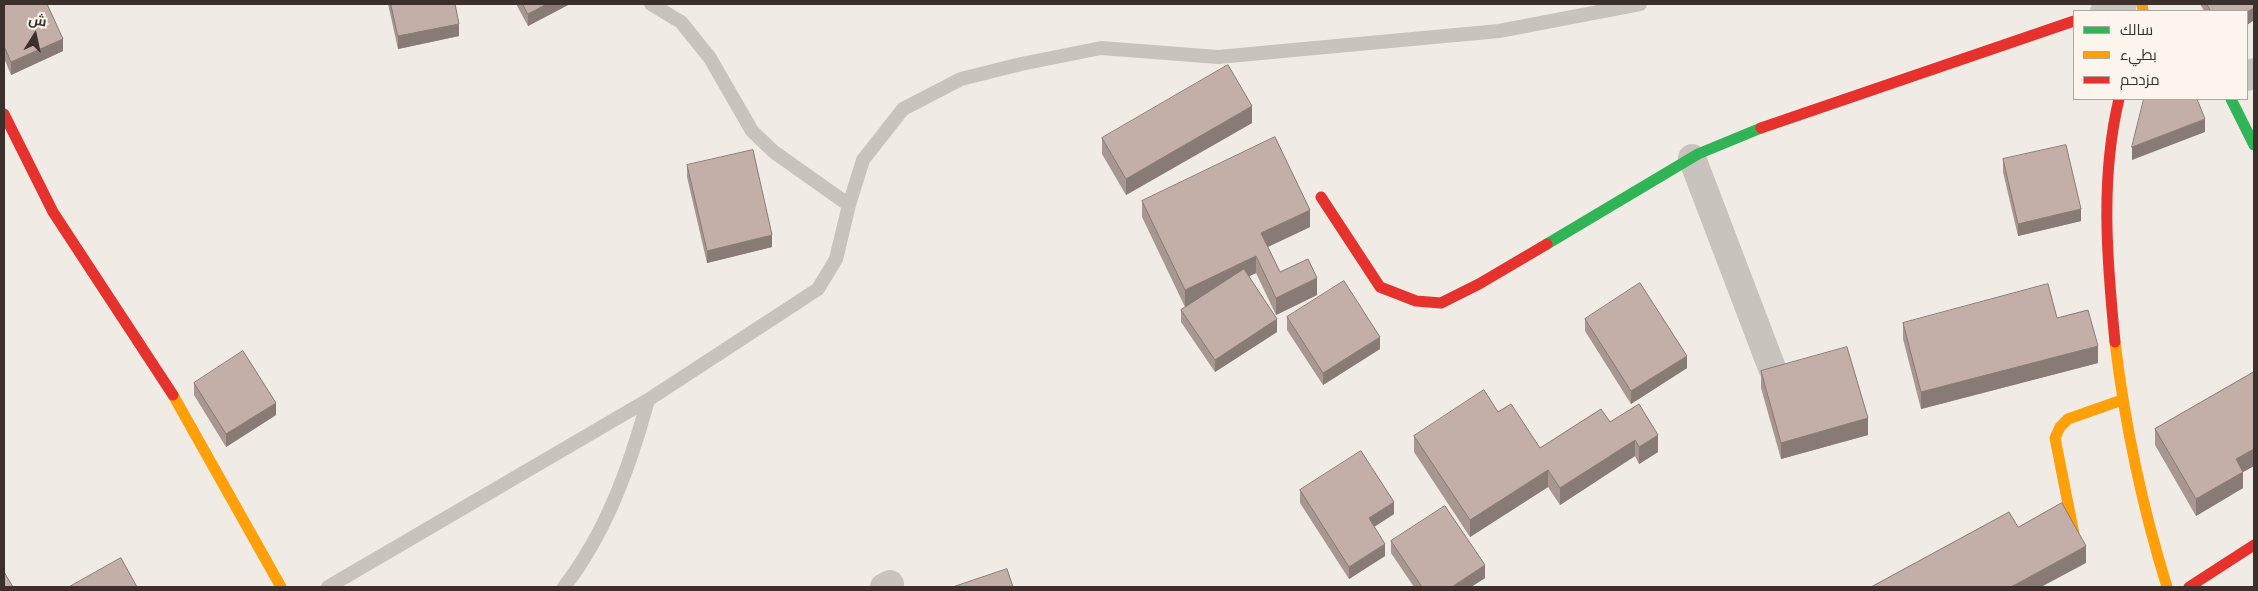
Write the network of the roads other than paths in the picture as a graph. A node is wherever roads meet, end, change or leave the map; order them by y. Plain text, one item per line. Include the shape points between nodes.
1 (651, 4) edge
2 (1640, 4) edge
3 (2123, 4) edge
4 (2107, 10) edge
5 (2073, 21) edge
6 (2119, 100) edge
7 (2232, 100) edge
8 (4, 114) edge
9 (2254, 145) edge
10 (1692, 158) junction
11 (1321, 197) dead end
12 (849, 205) junction
13 (1772, 368) edge
14 (648, 400) junction
15 (2122, 400) junction
16 (2074, 534) edge
17 (2254, 544) edge
18 (281, 587) edge
19 (328, 587) edge
20 (564, 587) edge
21 (2167, 587) edge
22 (2189, 587) edge

1 - 12 lane via 681,22 710,58 752,131 774,152
2 - 12 lane via 1499,31 1218,57 1101,48 961,79 903,110 863,160
3 - 4 street
5 - 10 street via 1778,120
6 - 15 street via 2112,125 2106,193 2110,298
7 - 9 street
8 - 18 street via 53,212 186,416
10 - 11 street via 1479,284 1441,303 1416,301 1380,287
10 - 13 street
12 - 14 lane via 836,259 818,289
14 - 19 lane
14 - 20 lane via 632,457 602,527
15 - 16 street via 2068,419 2055,438
15 - 21 street via 2158,561
17 - 22 street

